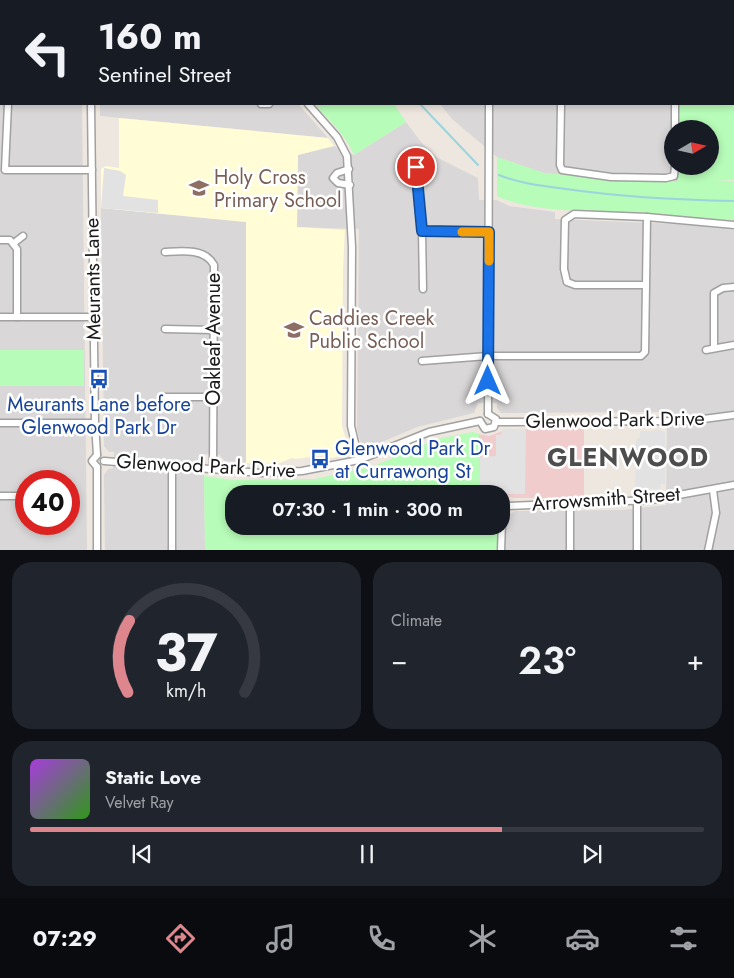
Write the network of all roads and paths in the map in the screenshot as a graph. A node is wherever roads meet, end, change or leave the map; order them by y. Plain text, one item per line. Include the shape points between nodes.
1 (8, 105) edge
2 (91, 105) edge
3 (309, 105) edge
4 (489, 105) edge
5 (561, 105) edge
6 (675, 105) edge
7 (675, 120) edge
8 (416, 167) dead end
9 (349, 169) junction
10 (92, 170) junction
11 (674, 175) edge
12 (350, 185) junction
13 (647, 217) junction
14 (734, 225) edge
15 (422, 231) junction
16 (489, 232) junction
17 (23, 236) dead end
18 (0, 240) edge
19 (14, 243) junction
20 (165, 252) dead end
21 (645, 285) junction
22 (734, 287) edge
23 (423, 289) dead end
24 (17, 317) junction
25 (94, 317) junction
26 (0, 318) edge
27 (165, 330) dead end
28 (214, 330) junction
29 (734, 345) edge
30 (714, 348) junction
31 (706, 350) dead end
32 (488, 356) junction
33 (422, 361) dead end
34 (162, 397) dead end
35 (213, 397) junction
36 (488, 414) junction
37 (734, 415) edge
38 (480, 421) junction
39 (496, 422) junction
40 (0, 423) edge
41 (95, 423) junction
42 (97, 455) junction
43 (359, 460) junction
44 (104, 461) junction
45 (172, 465) junction
46 (97, 467) junction
47 (213, 469) junction
48 (734, 485) edge
49 (713, 490) junction
50 (0, 496) edge
51 (15, 496) edge
52 (637, 501) junction
53 (570, 504) junction
54 (97, 550) edge
55 (172, 550) edge
56 (501, 550) edge
57 (570, 550) edge
58 (637, 550) edge
59 (708, 550) edge

1 - 10 street via 5,170
2 - 10 street, Meurants Lane
3 - 9 street via 343,146
4 - 16 street
5 - 11 street via 562,170 611,177 666,178
6 - 7 street
8 - 15 street
9 - 12 street
9 - 12 street via 333,178 338,183
10 - 25 street, Meurants Lane
12 - 43 street via 351,426
13 - 14 street
13 - 21 street
13 - 21 street via 574,214 565,220 564,269 567,282 575,285
15 - 16 street
15 - 23 street
16 - 32 street
17 - 19 street
18 - 19 street
19 - 24 street via 17,249
20 - 28 street, Oakleaf Avenue via 202,253 212,262 215,269
21 - 32 street via 645,352 641,356
22 - 30 street via 714,293
24 - 25 street
24 - 26 street
25 - 41 street, Meurants Lane
27 - 28 street
28 - 35 street, Oakleaf Avenue
29 - 30 street
30 - 31 street
32 - 33 street
32 - 36 street
34 - 35 street
35 - 47 street, Oakleaf Avenue
36 - 38 street via 483,415
36 - 39 street
37 - 39 street, Glenwood Park Drive via 688,421
38 - 39 street via 487,430
38 - 43 street, Glenwood Park Drive via 428,432
40 - 41 street
41 - 42 street, Meurants Lane
42 - 44 street
42 - 46 street via 92,461
43 - 47 street, Glenwood Park Drive via 288,472
44 - 45 street, Glenwood Park Drive
44 - 46 street via 103,466
45 - 47 street, Glenwood Park Drive
45 - 55 street
46 - 54 street
48 - 49 street, Arrowsmith Street
49 - 52 street, Arrowsmith Street
49 - 59 street via 716,513
50 - 51 street
52 - 53 street, Arrowsmith Street
52 - 58 street
53 - 56 street, Arrowsmith Street via 506,506
53 - 57 street

